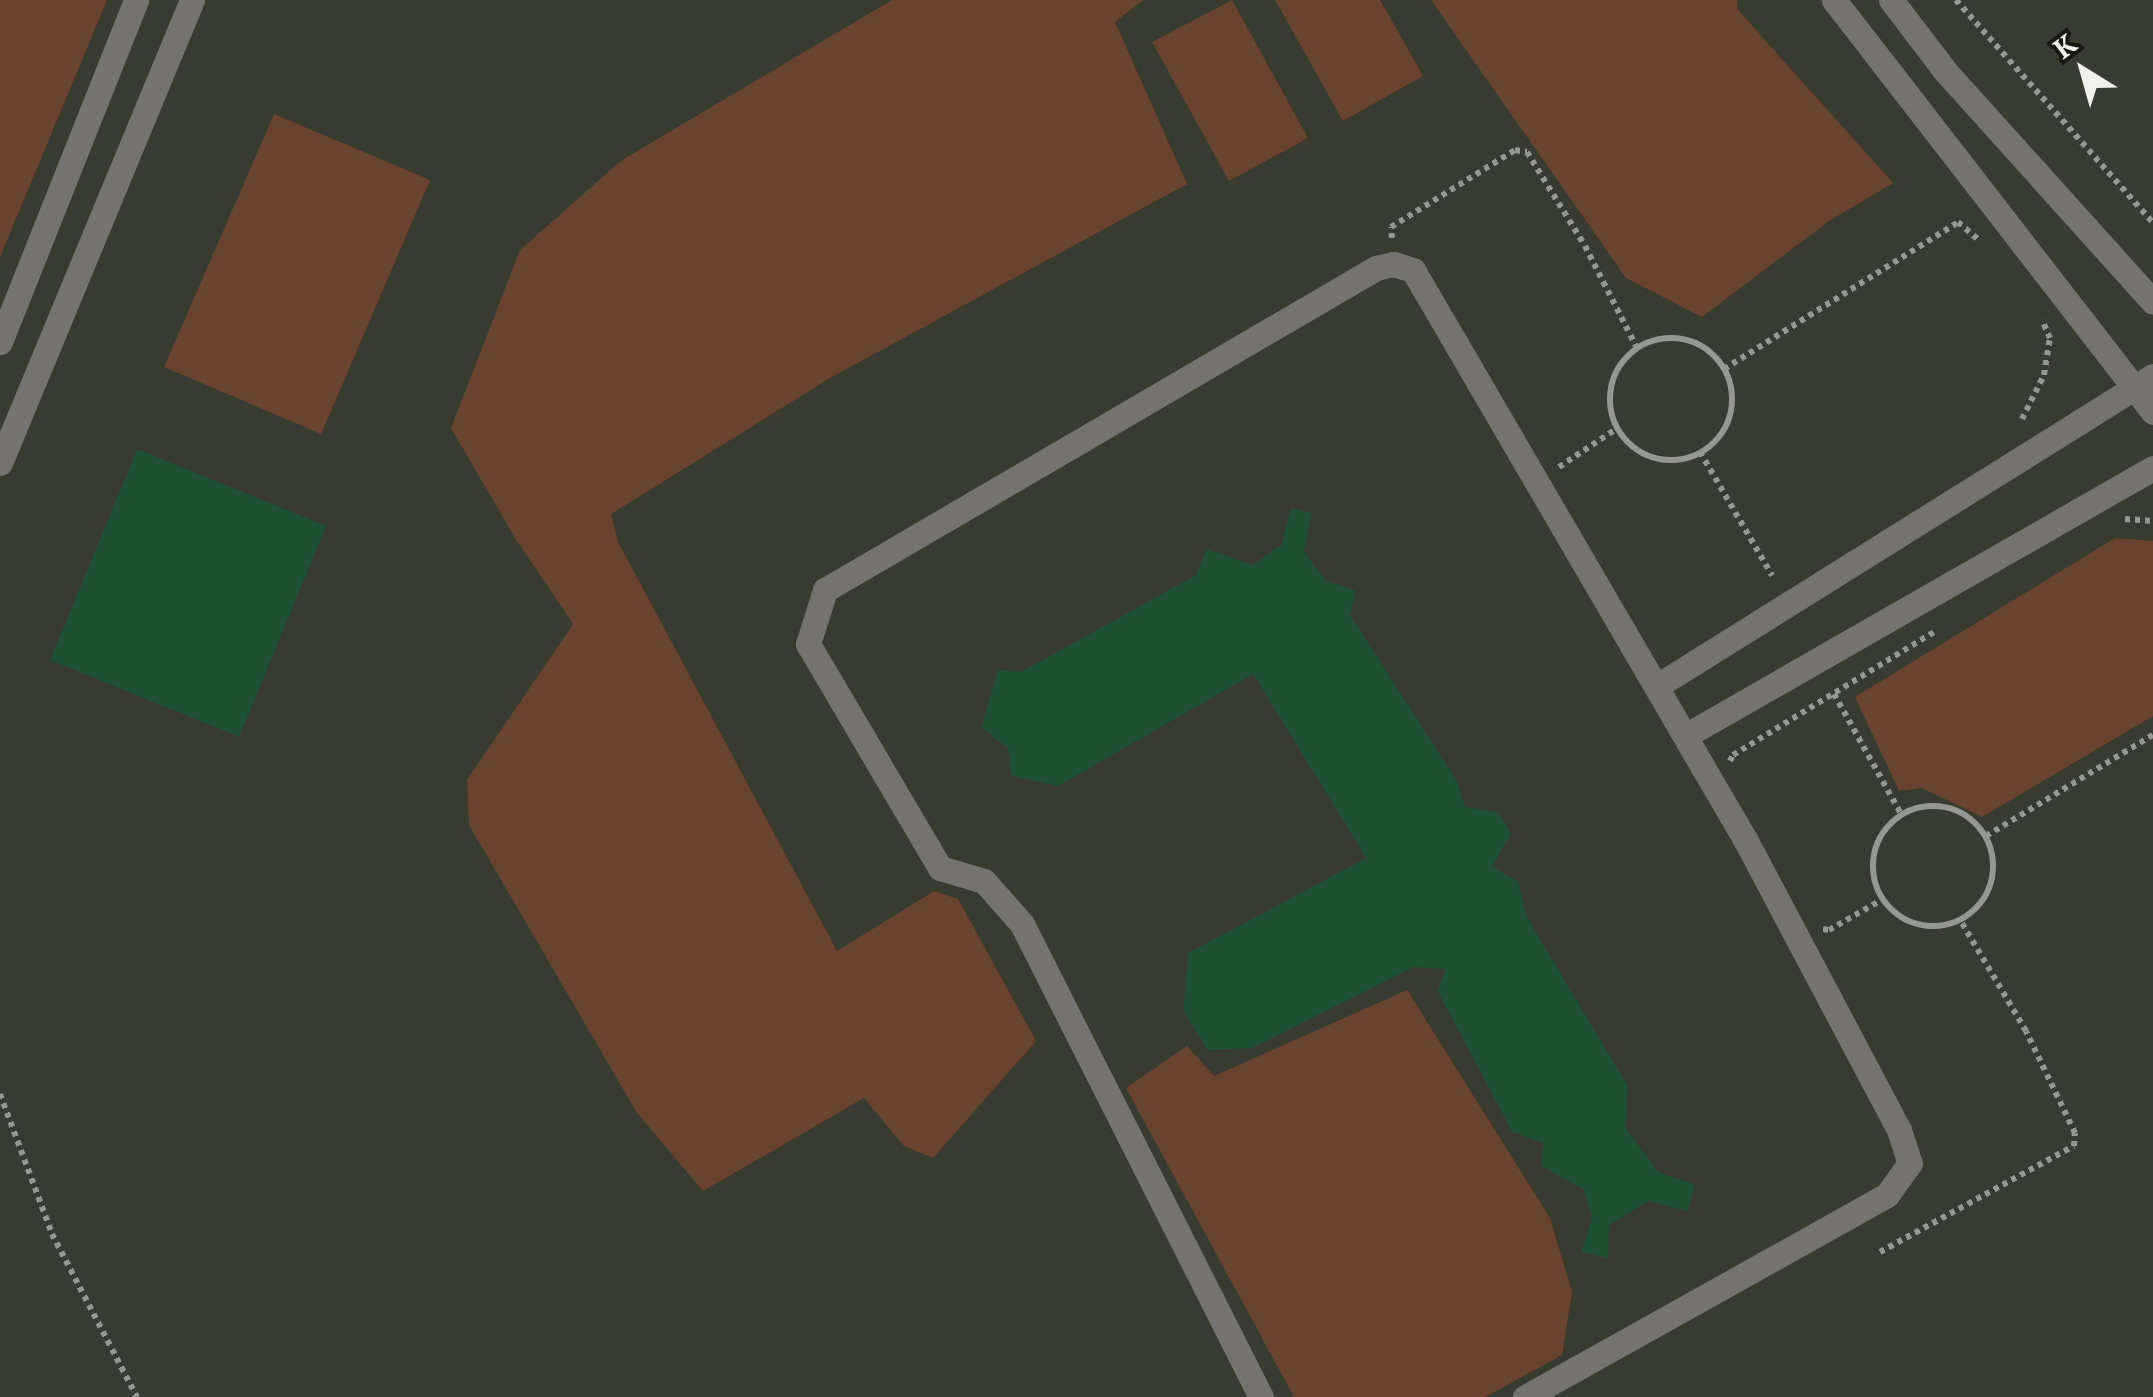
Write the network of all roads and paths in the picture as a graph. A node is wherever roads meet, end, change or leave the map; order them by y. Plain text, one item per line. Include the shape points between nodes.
1 (136, 0) edge
2 (192, 0) edge
3 (1834, 0) edge
4 (1891, 0) edge
5 (1956, 0) edge
6 (2153, 223) edge
7 (1992, 252) dead end
8 (1394, 264) junction
9 (2153, 302) edge
10 (2034, 303) dead end
11 (0, 342) edge
12 (1636, 348) junction
13 (1724, 369) junction
14 (2144, 382) edge
15 (2153, 412) edge
16 (2009, 427) dead end
17 (1616, 429) junction
18 (1700, 452) junction
19 (0, 463) edge
20 (2153, 468) edge
21 (1563, 485) dead end
22 (2120, 520) dead end
23 (2153, 521) edge
24 (1789, 565) dead end
25 (1772, 576) junction
26 (1756, 586) dead end
27 (1944, 626) dead end
28 (1657, 686) junction
29 (1834, 694) junction
30 (2153, 734) edge
31 (1685, 736) junction
32 (1727, 766) dead end
33 (1901, 814) junction
34 (1986, 836) junction
35 (1883, 899) junction
36 (1960, 920) junction
37 (1814, 926) dead end
38 (0, 1094) edge
39 (1880, 1252) dead end
40 (137, 1397) edge
41 (1261, 1397) edge
42 (1526, 1397) edge

1 - 11 street
2 - 19 street
3 - 14 street
4 - 9 street via 1946,72
5 - 6 path
7 - 13 path via 1958,222
8 - 12 path via 1391,228 1515,150 1527,152 1585,246
8 - 28 street via 1413,270
8 - 41 street via 1376,268 824,590 808,644 940,868 984,881 1022,924
10 - 16 path via 2050,338 2044,375 2026,417
12 - 13 path via 1665,337 1685,339 1704,347
12 - 17 path via 1616,370 1610,390
13 - 18 path via 1733,399 1730,419
14 - 15 street
14 - 28 street
17 - 18 path via 1646,456 1666,461
17 - 21 path via 1555,470
18 - 25 path
20 - 31 street
22 - 23 path
24 - 25 path
25 - 26 path
27 - 29 path
28 - 31 street
29 - 32 path via 1733,754
29 - 33 path
30 - 34 path
31 - 42 street via 1899,1130 1910,1163 1887,1195
33 - 34 path via 1939,806 1974,821
33 - 35 path via 1876,845 1873,866
34 - 36 path via 1993,854 1988,892
35 - 36 path via 1920,925
35 - 37 path via 1828,930
36 - 39 path via 2026,1031 2075,1133 2074,1146
38 - 40 path via 52,1234

